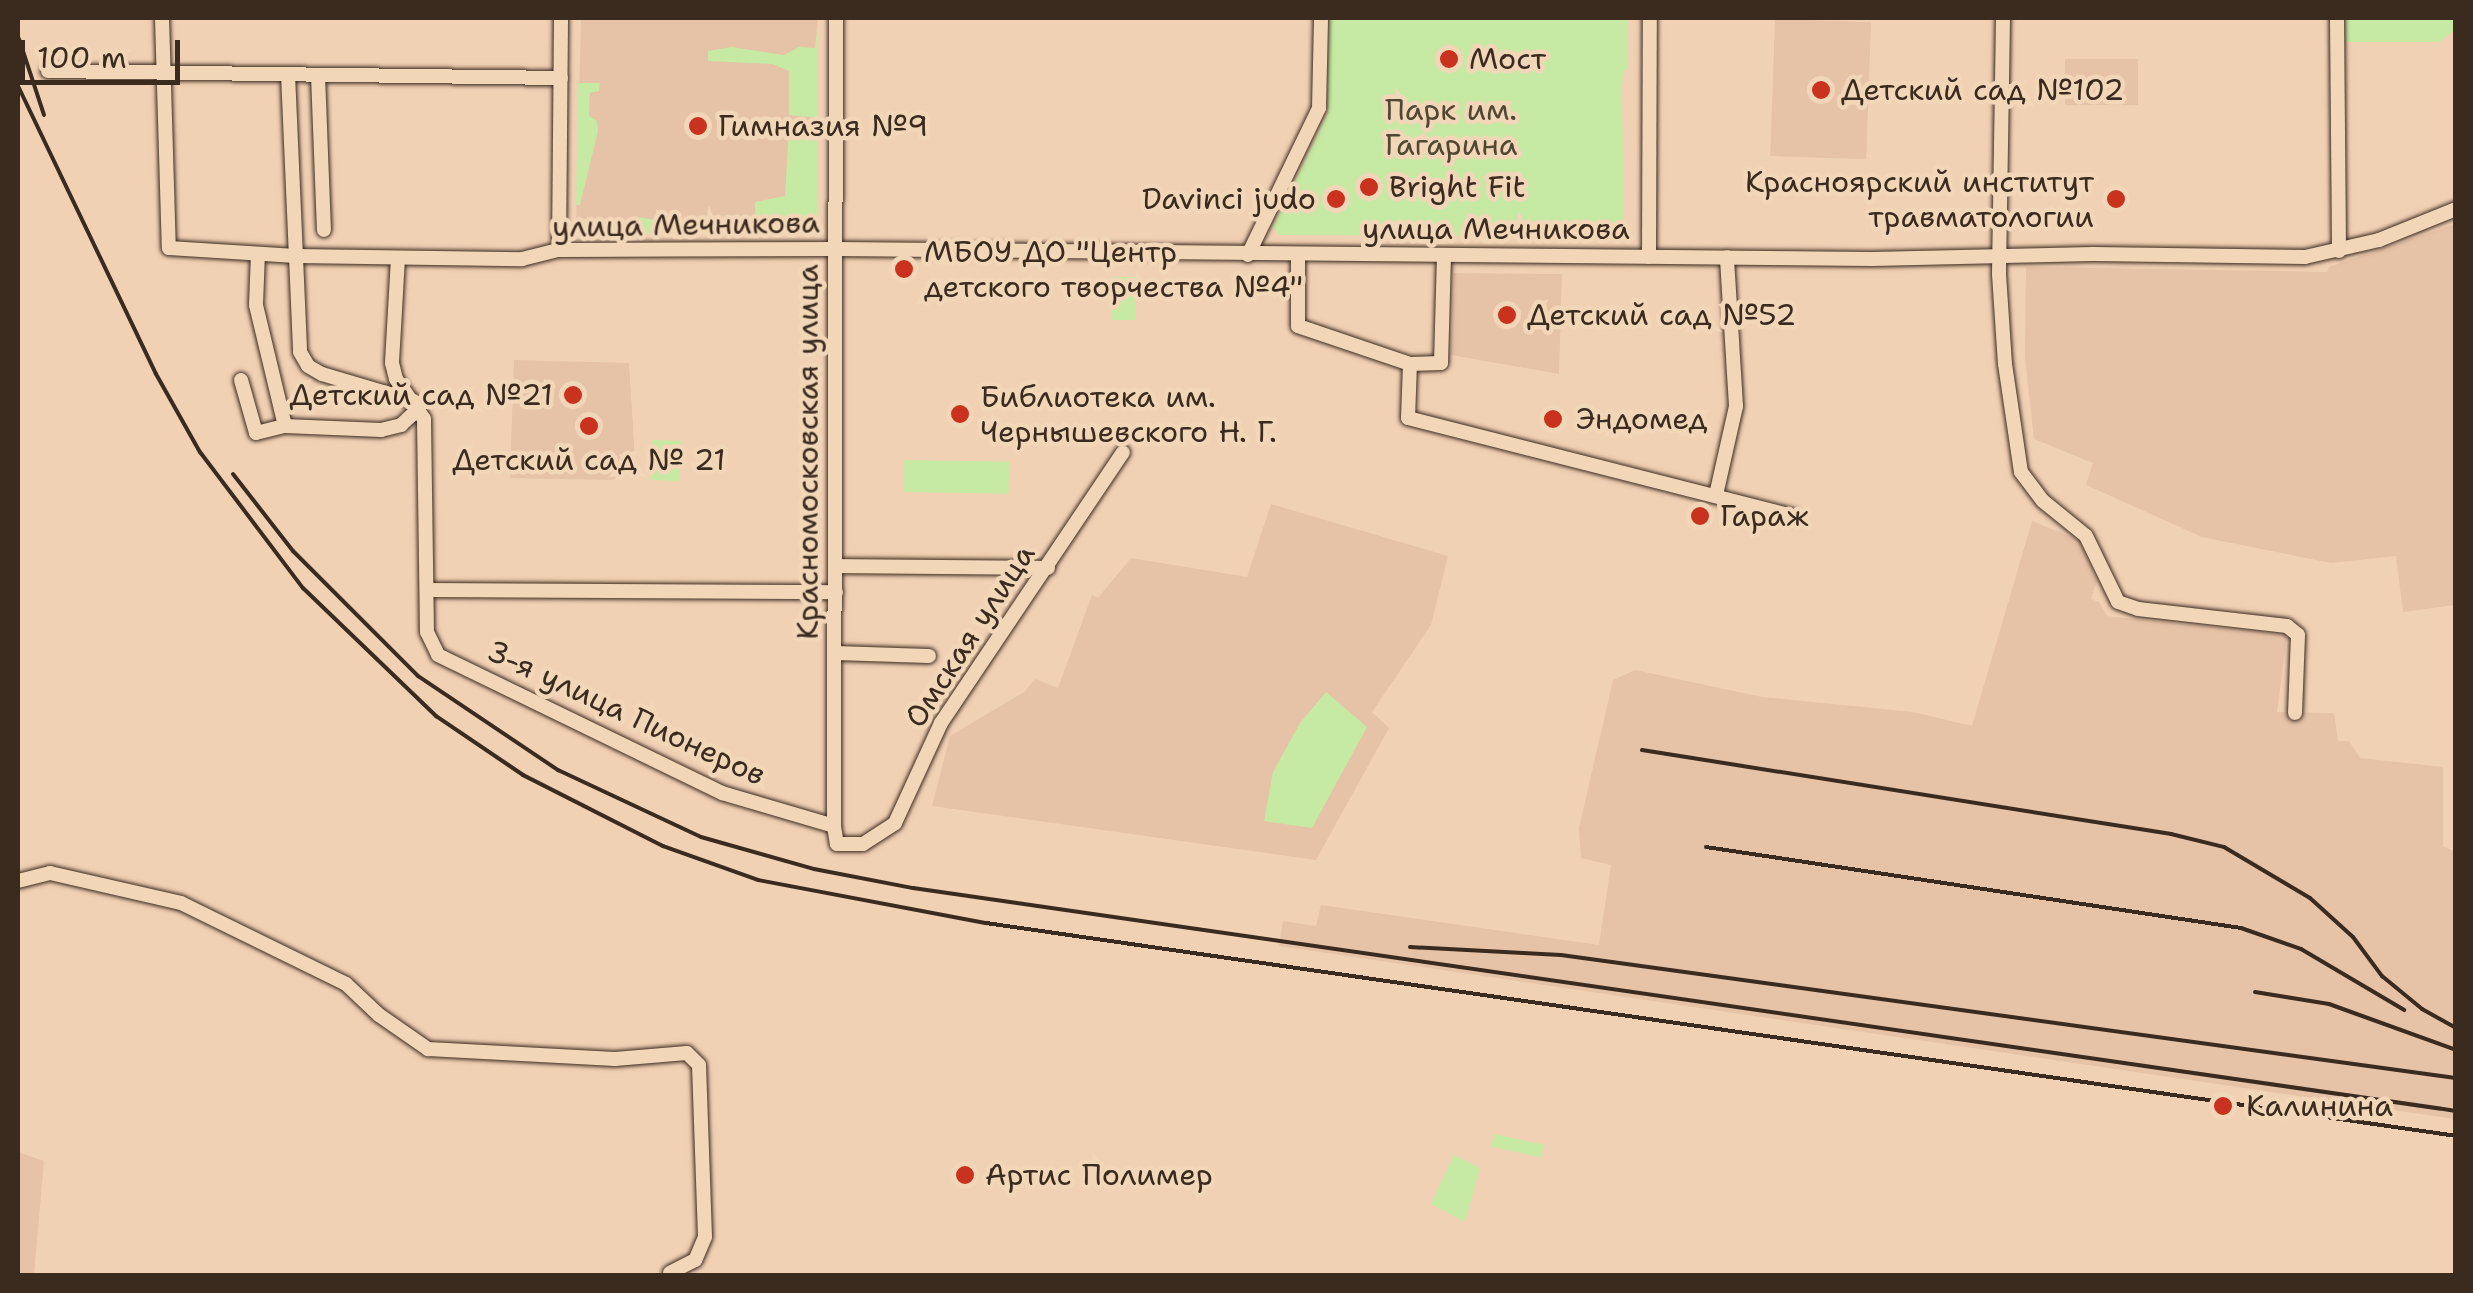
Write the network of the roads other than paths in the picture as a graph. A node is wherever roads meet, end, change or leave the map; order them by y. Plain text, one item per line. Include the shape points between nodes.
1 (162, 18) edge
2 (561, 18) edge
3 (836, 18) edge
4 (1320, 18) edge
5 (1650, 18) edge
6 (2003, 18) edge
7 (2336, 18) edge
8 (48, 71) dead end
9 (164, 73) junction
10 (288, 74) junction
11 (318, 75) junction
12 (561, 78) junction
13 (2456, 209) edge
14 (324, 230) dead end
15 (836, 249) junction
16 (559, 250) junction
17 (2339, 252) junction
18 (258, 254) junction
19 (1248, 255) junction
20 (296, 256) junction
21 (1298, 256) junction
22 (1444, 256) junction
23 (2001, 256) junction
24 (1648, 257) junction
25 (1728, 257) junction
26 (398, 258) junction
27 (1410, 364) junction
28 (240, 380) dead end
29 (417, 405) junction
30 (285, 426) junction
31 (1123, 452) dead end
32 (1716, 495) junction
33 (1795, 517) dead end
34 (836, 566) junction
35 (1048, 568) junction
36 (429, 590) junction
37 (836, 592) junction
38 (835, 654) junction
39 (929, 656) dead end
40 (2295, 713) dead end
41 (834, 826) junction
42 (863, 844) joint
43 (18, 881) edge
44 (670, 1272) dead end

1 - 9 street
2 - 12 street
3 - 15 street, Красномосковская улица
4 - 19 street via 1319,108
5 - 24 street
6 - 23 street
7 - 17 street
8 - 9 street
9 - 10 street
9 - 18 street, улица Мечникова via 169,248
10 - 11 street
10 - 20 street
11 - 12 street
11 - 14 street
12 - 16 street
13 - 17 street, улица Мечникова
15 - 16 street, улица Мечникова
15 - 19 street, улица Мечникова
15 - 34 street, Красномосковская улица
16 - 26 street, улица Мечникова via 522,259
17 - 23 street, улица Мечникова
18 - 20 street, улица Мечникова
18 - 30 street via 256,304
19 - 21 street, улица Мечникова
20 - 26 street, улица Мечникова
20 - 29 street via 300,352 308,366
21 - 22 street, улица Мечникова
21 - 27 street via 1298,326
22 - 24 street, улица Мечникова
22 - 27 street via 1440,364
23 - 25 street, улица Мечникова
23 - 40 street via 2005,364 2021,472 2086,536 2118,602 2287,626 2298,635
24 - 25 street, улица Мечникова
25 - 32 street via 1736,406
26 - 29 street via 392,363
27 - 32 street via 1408,418
28 - 30 street via 256,433
29 - 30 street via 401,425 381,430
29 - 36 street via 425,427
31 - 35 street, Омская улица
32 - 33 street
34 - 35 street
34 - 37 street, Красномосковская улица
35 - 42 street, Омская улица via 940,722 895,823
36 - 37 street
36 - 41 street, 3-я улица Пионеров via 427,632 438,654 722,793
37 - 38 street, Красномосковская улица
38 - 39 street
38 - 41 street, Красномосковская улица
41 - 42 street, 3-я улица Пионеров via 837,844
43 - 44 street via 50,873 181,904 346,984 428,1049 615,1059 687,1053 699,1065 704,1237 695,1260

